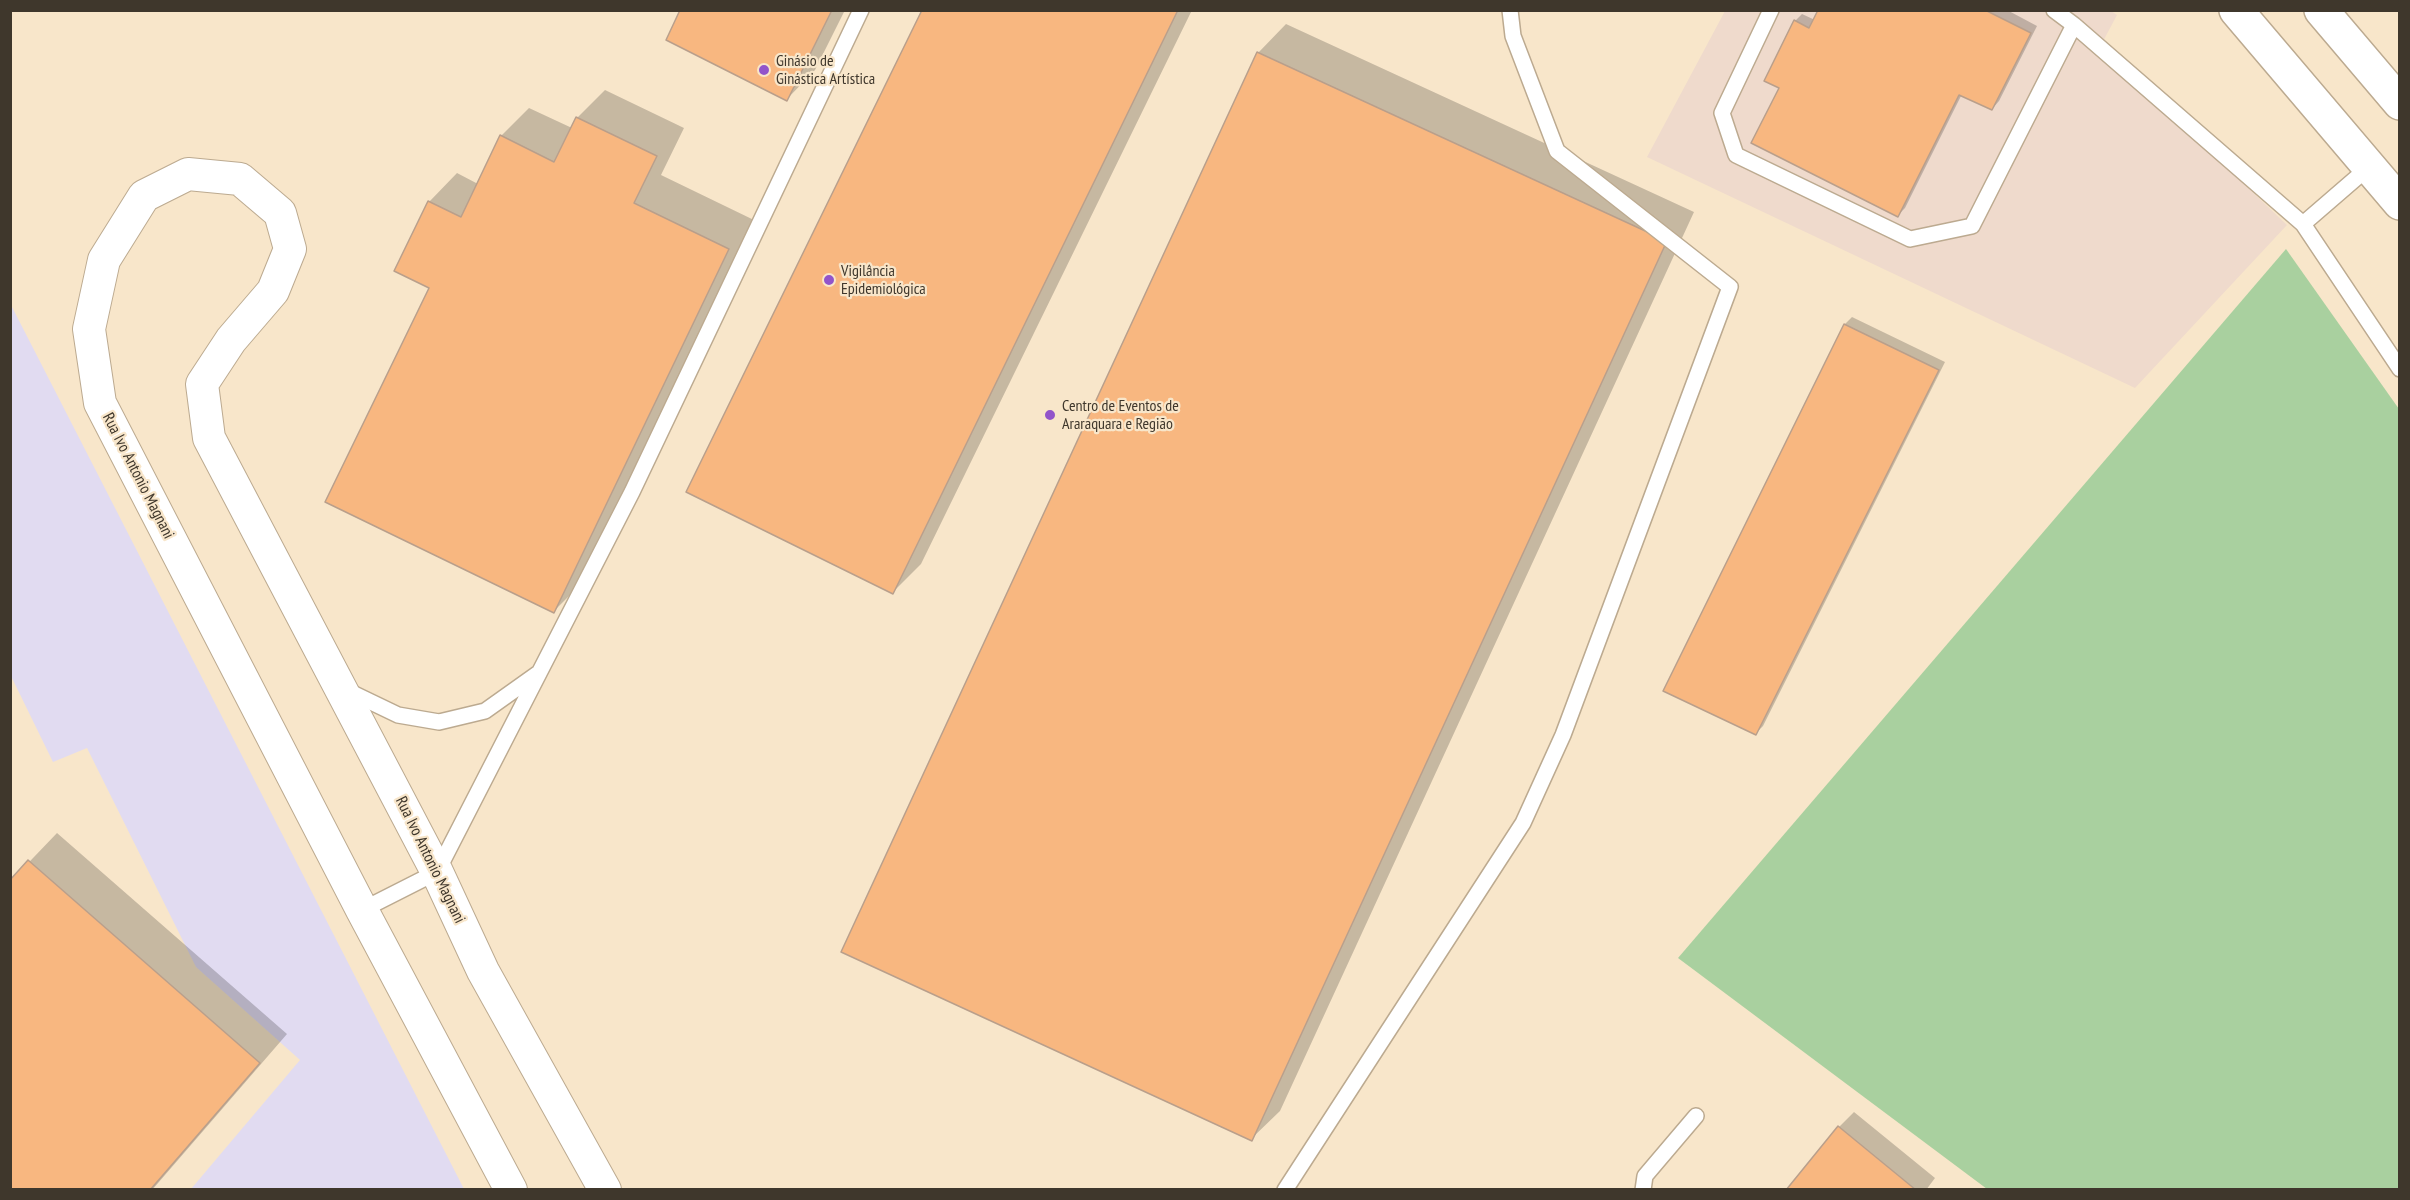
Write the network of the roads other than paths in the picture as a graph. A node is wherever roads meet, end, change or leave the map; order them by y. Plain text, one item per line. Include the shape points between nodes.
1 (861, 10) edge
2 (1510, 10) edge
3 (1771, 10) edge
4 (2054, 10) edge
5 (2236, 10) edge
6 (2321, 10) edge
7 (2074, 25) junction
8 (2400, 103) edge
9 (2369, 167) junction
10 (2400, 203) edge
11 (2303, 224) junction
12 (2400, 369) edge
13 (539, 672) junction
14 (342, 688) junction
15 (438, 872) junction
16 (363, 910) junction
17 (1696, 1116) dead end
18 (511, 1190) edge
19 (605, 1190) edge
20 (1285, 1190) edge
21 (1643, 1190) edge

1 - 13 lane via 632,492
2 - 20 lane via 1513,36 1557,151 1730,287 1563,735 1522,823
3 - 7 lane via 1722,113 1736,156 1911,238 1972,225
4 - 7 lane
5 - 9 main road
6 - 8 main road
7 - 11 lane
9 - 10 main road
9 - 11 lane
11 - 12 lane
13 - 14 lane via 485,711 439,722 398,715
13 - 15 lane
14 - 15 street, Rua Ivo Antonio Magnani
14 - 16 street, Rua Ivo Antonio Magnani via 209,438 202,384 231,340 273,291 290,249 280,213 240,179 188,174 144,196 104,260 89,329 100,403
15 - 16 lane
15 - 19 street, Rua Ivo Antonio Magnani via 483,971
16 - 18 street, Rua Ivo Antonio Magnani
17 - 21 lane via 1645,1176

